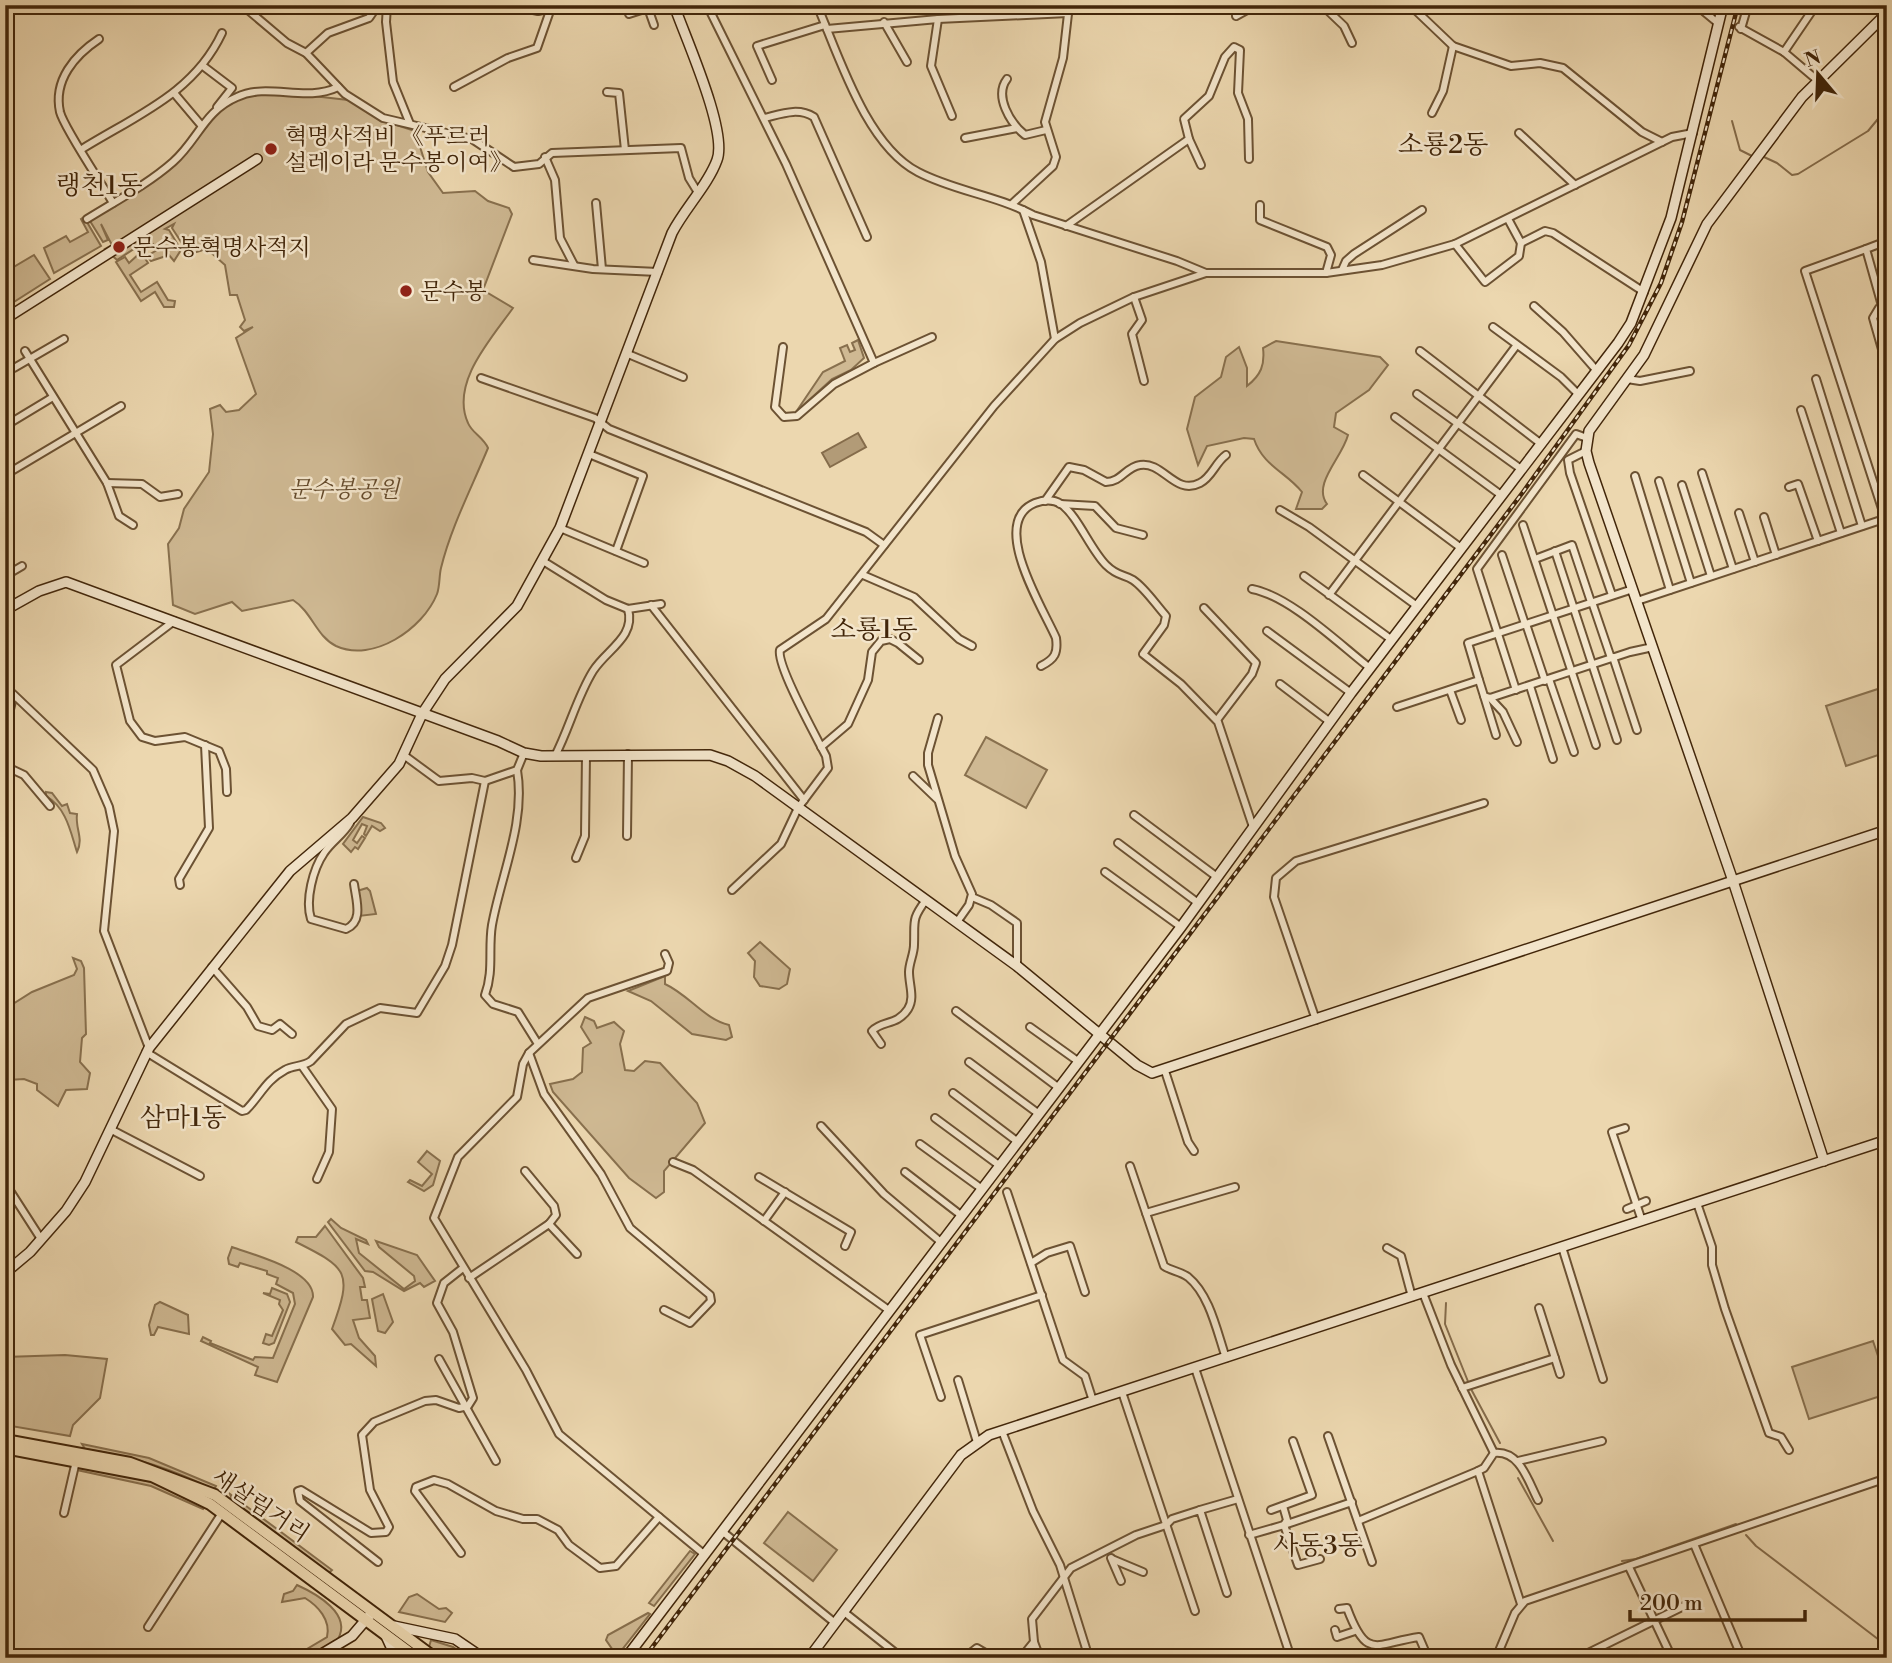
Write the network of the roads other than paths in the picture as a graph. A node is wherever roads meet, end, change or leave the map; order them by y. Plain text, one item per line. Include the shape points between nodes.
1 (242, 5) edge
2 (378, 5) edge
3 (387, 5) edge
4 (510, 5) edge
5 (566, 5) edge
6 (657, 5) edge
7 (674, 5) edge
8 (707, 5) edge
9 (817, 5) edge
10 (1069, 5) edge
11 (1129, 5) edge
12 (1153, 5) edge
13 (1256, 5) edge
14 (1322, 5) edge
15 (1410, 5) edge
16 (1696, 5) edge
17 (1723, 5) edge
18 (1748, 5) edge
19 (1816, 5) edge
20 (551, 8) junction
21 (648, 8) junction
22 (1068, 13) junction
23 (1887, 13) edge
24 (629, 15) dead end
25 (1236, 16) dead end
26 (938, 19) junction
27 (884, 22) junction
28 (654, 25) dead end
29 (1719, 25) junction
30 (826, 27) junction
31 (222, 33) dead end
32 (99, 39) dead end
33 (1352, 43) dead end
34 (1453, 46) junction
35 (1784, 52) junction
36 (306, 53) junction
37 (907, 62) dead end
38 (203, 66) junction
39 (1007, 79) dead end
40 (772, 80) dead end
41 (1817, 80) junction
42 (454, 86) dead end
43 (338, 88) junction
44 (607, 92) dead end
45 (174, 93) junction
46 (216, 109) junction
47 (1432, 113) dead end
48 (952, 116) dead end
49 (764, 118) junction
50 (410, 124) junction
51 (201, 125) junction
52 (1017, 128) junction
53 (1046, 130) junction
54 (1519, 133) dead end
55 (1693, 133) junction
56 (965, 138) dead end
57 (1189, 139) junction
58 (1662, 142) junction
59 (82, 149) junction
60 (625, 150) junction
61 (545, 157) junction
62 (257, 159) dead end
63 (1249, 159) dead end
64 (1201, 165) dead end
65 (1576, 186) junction
66 (697, 191) junction
67 (113, 203) junction
68 (596, 203) dead end
69 (1012, 204) junction
70 (1260, 205) dead end
71 (1023, 210) junction
72 (1422, 210) dead end
73 (1887, 216) edge
74 (87, 219) dead end
75 (1508, 219) junction
76 (1887, 222) edge
77 (1066, 226) junction
78 (867, 237) dead end
79 (1887, 241) edge
80 (1521, 243) junction
81 (1455, 244) junction
82 (1866, 250) junction
83 (534, 260) dead end
84 (574, 265) junction
85 (602, 269) junction
86 (1342, 270) junction
87 (658, 272) junction
88 (1206, 273) junction
89 (1326, 273) junction
90 (1644, 292) junction
91 (1135, 298) junction
92 (1884, 305) edge
93 (1534, 306) dead end
94 (5, 319) edge
95 (1493, 327) dead end
96 (932, 337) dead end
97 (64, 339) dead end
98 (1055, 339) junction
99 (783, 346) dead end
100 (1516, 346) junction
101 (25, 351) dead end
102 (1420, 351) dead end
103 (628, 354) junction
104 (30, 359) junction
105 (874, 363) junction
106 (1675, 365) dead end
107 (15, 368) dead end
108 (1887, 368) edge
109 (1597, 371) junction
110 (1690, 371) dead end
111 (1677, 374) junction
112 (684, 377) dead end
113 (481, 378) dead end
114 (1628, 379) junction
115 (1816, 379) dead end
116 (1144, 381) dead end
117 (1417, 394) dead end
118 (1578, 394) junction
119 (53, 397) junction
120 (1478, 397) junction
121 (121, 406) dead end
122 (1801, 410) dead end
123 (1395, 417) dead end
124 (1458, 423) junction
125 (601, 425) junction
126 (5, 426) edge
127 (76, 433) junction
128 (1587, 438) junction
129 (1540, 443) junction
130 (1439, 449) junction
131 (1586, 451) junction
132 (589, 454) junction
133 (1226, 455) dead end
134 (5, 465) edge
135 (1521, 469) junction
136 (8, 473) edge
137 (1702, 473) dead end
138 (1363, 475) dead end
139 (1634, 476) dead end
140 (1660, 481) dead end
141 (107, 483) junction
142 (1682, 485) dead end
143 (1789, 487) dead end
144 (178, 494) dead end
145 (1501, 495) junction
146 (1045, 501) junction
147 (1400, 502) junction
148 (1060, 503) junction
149 (1280, 510) dead end
150 (1739, 513) dead end
151 (1764, 517) dead end
152 (1886, 518) edge
153 (133, 525) dead end
154 (1524, 525) dead end
155 (1862, 526) junction
156 (560, 528) junction
157 (1841, 533) junction
158 (1143, 535) dead end
159 (1818, 541) junction
160 (884, 545) junction
161 (1461, 548) junction
162 (616, 551) junction
163 (1555, 551) junction
164 (1502, 555) dead end
165 (1776, 555) junction
166 (1535, 559) junction
167 (543, 561) junction
168 (1355, 561) junction
169 (1755, 562) junction
170 (643, 563) dead end
171 (22, 566) dead end
172 (1733, 569) junction
173 (863, 575) junction
174 (5, 576) edge
175 (1304, 576) dead end
176 (1711, 576) junction
177 (1691, 583) junction
178 (1252, 589) dead end
179 (1633, 589) junction
180 (1670, 590) junction
181 (1329, 595) junction
182 (1612, 596) junction
183 (1637, 601) junction
184 (1592, 602) junction
185 (661, 604) dead end
186 (651, 605) junction
187 (1417, 606) junction
188 (1204, 608) dead end
189 (1574, 608) junction
190 (628, 609) junction
191 (5, 610) edge
192 (1553, 615) junction
193 (174, 621) junction
194 (1526, 624) junction
195 (1267, 631) dead end
196 (1497, 633) junction
197 (1392, 640) junction
198 (972, 646) dead end
199 (1653, 647) junction
200 (1612, 658) junction
201 (919, 660) dead end
202 (1592, 664) junction
203 (1041, 666) dead end
204 (1370, 668) junction
205 (1572, 671) junction
206 (1479, 680) junction
207 (1547, 680) junction
208 (5, 682) edge
209 (1280, 684) dead end
210 (1530, 686) junction
211 (1450, 690) junction
212 (1516, 690) junction
213 (12, 693) junction
214 (1351, 693) junction
215 (1487, 697) junction
216 (1397, 707) dead end
217 (422, 714) junction
218 (938, 718) dead end
219 (1217, 720) junction
220 (1461, 720) dead end
221 (1330, 722) junction
222 (5, 730) edge
223 (1637, 730) dead end
224 (1496, 735) dead end
225 (1617, 740) dead end
226 (1517, 742) dead end
227 (205, 745) junction
228 (1596, 745) dead end
229 (821, 747) junction
230 (1574, 752) dead end
231 (524, 753) junction
232 (628, 754) junction
233 (586, 755) junction
234 (405, 756) junction
235 (555, 756) junction
236 (1553, 759) dead end
237 (5, 766) edge
238 (517, 770) junction
239 (912, 776) dead end
240 (485, 781) junction
241 (227, 792) dead end
242 (941, 803) junction
243 (1484, 803) dead end
244 (801, 804) junction
245 (50, 806) dead end
246 (1134, 815) dead end
247 (352, 818) junction
248 (1253, 827) junction
249 (1887, 830) edge
250 (627, 836) dead end
251 (1118, 843) dead end
252 (576, 858) dead end
253 (1105, 872) dead end
254 (1217, 877) junction
255 (1732, 881) junction
256 (354, 884) dead end
257 (180, 885) dead end
258 (732, 890) dead end
259 (972, 897) junction
260 (926, 900) junction
261 (1198, 903) junction
262 (957, 922) junction
263 (1181, 927) junction
264 (665, 954) dead end
265 (1017, 966) junction
266 (212, 967) junction
267 (956, 1011) dead end
268 (1316, 1020) junction
269 (1030, 1027) dead end
270 (1100, 1033) junction
271 (292, 1034) dead end
272 (538, 1044) junction
273 (881, 1044) dead end
274 (147, 1050) junction
275 (529, 1053) junction
276 (969, 1062) dead end
277 (1079, 1062) junction
278 (302, 1066) junction
279 (1165, 1071) junction
280 (1059, 1088) junction
281 (953, 1093) dead end
282 (1039, 1114) junction
283 (935, 1118) dead end
284 (821, 1126) dead end
285 (1625, 1128) dead end
286 (110, 1129) junction
287 (1887, 1140) edge
288 (1018, 1142) junction
289 (919, 1144) dead end
290 (1194, 1151) dead end
291 (1824, 1161) junction
292 (673, 1162) dead end
293 (1000, 1166) junction
294 (1130, 1166) dead end
295 (525, 1171) dead end
296 (905, 1172) dead end
297 (200, 1176) dead end
298 (759, 1177) dead end
299 (317, 1179) dead end
300 (5, 1183) edge
301 (1235, 1187) dead end
302 (982, 1189) junction
303 (785, 1192) junction
304 (1007, 1192) dead end
305 (1646, 1201) dead end
306 (1697, 1203) junction
307 (1637, 1206) junction
308 (1627, 1209) dead end
309 (1146, 1213) junction
310 (962, 1216) junction
311 (764, 1221) junction
312 (1642, 1221) junction
313 (549, 1224) junction
314 (41, 1239) junction
315 (942, 1243) junction
316 (845, 1247) dead end
317 (1562, 1247) junction
318 (1387, 1248) dead end
319 (577, 1254) dead end
320 (1031, 1263) junction
321 (463, 1268) junction
322 (5, 1273) edge
323 (469, 1278) junction
324 (1085, 1292) dead end
325 (1423, 1293) junction
326 (1042, 1295) junction
327 (1412, 1297) junction
328 (1539, 1308) dead end
329 (664, 1310) dead end
330 (890, 1311) junction
331 (1226, 1357) junction
332 (1555, 1358) junction
333 (439, 1359) dead end
334 (1195, 1368) junction
335 (1560, 1374) dead end
336 (1604, 1379) dead end
337 (958, 1380) dead end
338 (1467, 1386) junction
339 (1122, 1392) junction
340 (941, 1397) dead end
341 (1093, 1401) junction
342 (468, 1406) junction
343 (1002, 1431) junction
344 (1328, 1436) dead end
345 (5, 1440) edge
346 (1293, 1441) dead end
347 (1602, 1441) dead end
348 (977, 1442) junction
349 (5, 1448) edge
350 (1789, 1450) dead end
351 (1494, 1453) junction
352 (76, 1460) junction
353 (496, 1461) dead end
354 (1518, 1461) junction
355 (1478, 1471) junction
356 (1887, 1478) edge
357 (1238, 1499) junction
358 (1538, 1500) dead end
359 (1352, 1502) junction
360 (1283, 1506) junction
361 (1200, 1510) junction
362 (1271, 1510) dead end
363 (64, 1513) dead end
364 (222, 1513) junction
365 (659, 1517) junction
366 (1358, 1521) junction
367 (1166, 1525) junction
368 (1284, 1525) junction
369 (723, 1532) junction
370 (1249, 1535) junction
371 (1694, 1544) junction
372 (1106, 1550) junction
373 (461, 1553) dead end
374 (705, 1555) junction
375 (1112, 1559) junction
376 (1320, 1559) dead end
377 (379, 1562) dead end
378 (1372, 1562) dead end
379 (1629, 1567) junction
380 (1143, 1572) dead end
381 (1063, 1577) junction
382 (1121, 1581) dead end
383 (1227, 1593) dead end
384 (1521, 1604) junction
385 (1686, 1605) dead end
386 (1339, 1609) dead end
387 (1195, 1611) dead end
388 (844, 1612) junction
389 (370, 1615) junction
390 (1653, 1620) junction
391 (835, 1623) junction
392 (148, 1627) dead end
393 (389, 1630) junction
394 (1335, 1630) dead end
395 (1355, 1631) junction
396 (431, 1633) junction
397 (1034, 1642) junction
398 (418, 1655) edge
399 (1580, 1657) edge
400 (315, 1658) edge
401 (396, 1658) edge
402 (435, 1658) edge
403 (483, 1658) edge
404 (626, 1658) edge
405 (809, 1658) edge
406 (902, 1658) edge
407 (964, 1658) edge
408 (993, 1658) edge
409 (1021, 1658) edge
410 (1040, 1658) edge
411 (1089, 1658) edge
412 (1291, 1658) edge
413 (1428, 1658) edge
414 (1462, 1658) edge
415 (1486, 1658) edge
416 (1496, 1658) edge
417 (1672, 1658) edge
418 (1742, 1658) edge

1 - 36 street via 286,43
2 - 36 street via 369,18 328,33
3 - 50 street via 393,82
4 - 20 street via 538,11
5 - 20 street
6 - 21 street
7 - 66 street via 720,141 716,163
8 - 49 street
9 - 30 street
10 - 22 street
11 - 12 street
13 - 25 street
14 - 33 street via 1344,26
15 - 34 street
16 - 29 street
17 - 29 street
18 - 35 street via 1740,28
19 - 35 street
20 - 42 street via 537,48
21 - 24 street
21 - 28 street
22 - 26 street
22 - 53 street
23 - 41 street
26 - 27 street
26 - 48 street via 931,66
27 - 30 street
27 - 37 street
29 - 55 street
30 - 40 street via 757,46
30 - 69 street via 872,124 902,159 937,180
31 - 38 street
32 - 59 street via 79,53 62,81 60,113
34 - 47 street via 1443,91
34 - 58 street via 1511,66 1541,63 1563,68 1642,132
35 - 41 street
36 - 43 street
38 - 45 street
38 - 46 street via 232,88
39 - 52 street via 1002,99
41 - 114 street via 1707,225
43 - 46 street via 317,96 252,92
43 - 50 street via 383,118
44 - 60 street via 619,93
45 - 51 street
45 - 59 street
46 - 51 street
49 - 78 street via 786,112 806,112 814,117
49 - 105 street
50 - 61 street via 472,139 514,167 539,164
51 - 67 street via 175,160
52 - 53 street via 1031,136
52 - 56 street
53 - 69 street via 1055,152 1053,166
54 - 65 street
55 - 58 street
55 - 90 street via 1671,218
57 - 63 street via 1184,119 1209,96 1228,51 1238,47 1238,93 1248,119
57 - 64 street
57 - 77 street
58 - 65 street
59 - 67 street
60 - 61 street
60 - 66 street via 681,148
61 - 84 street via 555,180 559,238
62 - 94 street
65 - 75 street
66 - 87 street via 672,233
67 - 74 street
68 - 85 street
69 - 71 street
70 - 89 street via 1260,220 1327,247 1331,255
71 - 77 street
71 - 98 street via 1041,262
72 - 86 street via 1354,254
73 - 76 street
75 - 80 street
75 - 81 street
77 - 88 street
79 - 82 street
80 - 81 street via 1519,256 1485,282
80 - 90 street via 1545,231 1553,233
81 - 86 street via 1382,265
82 - 92 street
82 - 152 street via 1805,271
83 - 84 street
84 - 85 street
85 - 87 street
86 - 89 street
87 - 103 street
88 - 89 street
88 - 91 street
90 - 109 street via 1631,323
91 - 98 street
91 - 116 street via 1142,320 1132,334
92 - 108 street via 1874,314 1873,323
93 - 109 street
95 - 100 street
96 - 105 street
97 - 104 street
98 - 160 street via 994,406
99 - 105 street via 775,407 785,417 797,416 834,384
100 - 118 street
100 - 120 street
101 - 104 street
102 - 120 street
103 - 112 street
103 - 125 street
104 - 107 street
104 - 119 street
106 - 111 street
109 - 118 street
110 - 111 street
111 - 114 street
113 - 125 street via 595,418
114 - 128 street
115 - 155 street
117 - 124 street
118 - 129 street
119 - 126 street
119 - 127 street
120 - 124 street
120 - 129 street
121 - 127 street
122 - 157 street
123 - 130 street
124 - 130 street
124 - 135 street
125 - 132 street
125 - 160 street via 866,532
127 - 136 street
127 - 141 street
128 - 131 street
128 - 196 street via 1576,434 1478,569
129 - 135 street
130 - 145 street
130 - 147 street
131 - 179 street
131 - 182 street via 1567,460
132 - 156 street
132 - 162 street via 642,476
133 - 146 street via 1203,482 1193,486 1181,485 1147,465 1106,482 1069,467
134 - 136 street
135 - 145 street
137 - 172 street
138 - 147 street
139 - 180 street
140 - 177 street
141 - 144 street via 142,484 160,497
141 - 153 street via 119,516
142 - 176 street
143 - 159 street via 1798,484
145 - 161 street
146 - 148 street
146 - 203 street via 1025,509 1015,537 1056,638 1054,659
147 - 161 street
147 - 168 street
148 - 158 street via 1095,506 1116,528
148 - 219 street via 1104,564 1119,576 1131,578 1166,615 1143,654
149 - 168 street
150 - 169 street
151 - 165 street
152 - 155 street
154 - 166 street
155 - 157 street
156 - 162 street
156 - 167 street
157 - 159 street
159 - 165 street
160 - 173 street
161 - 187 street
162 - 170 street
163 - 166 street
163 - 184 street via 1572,545
163 - 189 street
164 - 194 street
165 - 169 street
166 - 192 street
167 - 190 street
167 - 217 street via 511,613 445,679
168 - 181 street
168 - 187 street
169 - 172 street
171 - 174 street
172 - 176 street
173 - 198 street via 915,597
173 - 229 street via 826,619 784,646 778,655
175 - 181 street
176 - 177 street
177 - 180 street
178 - 204 street via 1281,602
179 - 182 street
179 - 183 street
180 - 183 street
181 - 197 street
182 - 184 street
183 - 199 street
184 - 189 street
184 - 200 street
185 - 186 street
186 - 190 street
186 - 244 street
187 - 197 street
188 - 219 street via 1256,663
189 - 192 street
189 - 202 street
190 - 235 street via 631,624 593,671
191 - 193 street via 66,582
192 - 194 street
192 - 205 street
193 - 217 street
193 - 227 street via 116,664 118,680 130,721 142,737 155,741 185,737
194 - 196 street
194 - 207 street
195 - 214 street
196 - 206 street via 1468,643
196 - 212 street
197 - 204 street
199 - 200 street
199 - 255 street
200 - 202 street
200 - 223 street
201 - 229 street via 890,639 881,641 872,652 867,681 848,724
202 - 205 street
202 - 225 street
204 - 214 street
205 - 207 street
205 - 228 street
206 - 211 street
206 - 215 street
207 - 210 street
207 - 230 street
208 - 213 street
209 - 221 street
210 - 212 street
210 - 236 street
211 - 216 street
211 - 220 street
212 - 215 street
213 - 222 street
213 - 274 street via 99,779 114,831 104,931
214 - 221 street
215 - 224 street
215 - 226 street via 1503,712
217 - 231 street
217 - 234 street
218 - 242 street via 928,753
219 - 248 street
221 - 248 street
227 - 241 street via 223,757
227 - 257 street via 209,828 179,879
229 - 244 street via 828,768
231 - 235 street
231 - 238 street
232 - 233 street
232 - 244 street via 691,754 728,761
232 - 250 street
233 - 235 street
233 - 252 street via 585,836
234 - 240 street via 439,782
234 - 247 street
237 - 245 street via 24,775
238 - 240 street
238 - 272 street via 519,806 492,928 491,980 485,995 487,1001 518,1012
239 - 242 street
240 - 278 street via 452,945 426,1001 412,1014 380,1009 346,1024
242 - 259 street
243 - 268 street via 1296,862 1276,878 1275,897
244 - 258 street via 780,844
244 - 260 street
246 - 254 street
247 - 256 street via 316,867 311,919 346,929 354,925 358,915
247 - 266 street via 290,871
248 - 254 street
249 - 255 street
251 - 261 street
253 - 263 street
254 - 261 street
255 - 268 street
255 - 291 street
259 - 262 street
259 - 265 street via 1017,923
260 - 262 street
260 - 273 street via 912,921 912,999 901,1018 872,1031
261 - 263 street
262 - 265 street
263 - 270 street
264 - 272 street via 667,971 588,998
265 - 270 street
266 - 271 street via 258,1026 272,1030 280,1024
266 - 274 street
267 - 280 street
268 - 279 street
269 - 277 street
270 - 277 street
270 - 279 street via 1143,1069
272 - 275 street
274 - 278 street via 242,1111 267,1082 287,1068
274 - 286 street
275 - 321 street via 517,1097 457,1157 434,1218
275 - 329 street via 544,1094 601,1174 630,1228 710,1295 711,1300 690,1323
276 - 282 street
277 - 280 street
278 - 299 street via 332,1109 329,1152
279 - 290 street
280 - 282 street
281 - 288 street
282 - 288 street
283 - 293 street
284 - 315 street via 884,1194
285 - 307 street via 1611,1131
286 - 297 street
286 - 314 street via 85,1182
287 - 291 street
288 - 293 street
289 - 302 street
291 - 306 street
292 - 311 street via 693,1170
293 - 302 street
294 - 309 street
295 - 313 street via 554,1206 556,1215
296 - 310 street
298 - 303 street
300 - 314 street
301 - 309 street
302 - 310 street
303 - 311 street
303 - 316 street via 851,1232
304 - 320 street
305 - 307 street
306 - 312 street
306 - 350 street via 1725,1309 1769,1433 1781,1437
307 - 308 street
307 - 312 street
309 - 331 street via 1164,1266 1195,1283
310 - 315 street
311 - 330 street
312 - 317 street
313 - 319 street
313 - 323 street
314 - 322 street
315 - 330 street
317 - 325 street
317 - 336 street
318 - 327 street via 1401,1256
320 - 324 street via 1070,1245
320 - 326 street
321 - 323 street
321 - 342 street via 444,1283 437,1303 453,1332 470,1385 473,1398
323 - 365 street via 559,1434
325 - 327 street
325 - 338 street
326 - 340 street via 920,1335
326 - 341 street via 1063,1360 1085,1376
327 - 331 street
328 - 332 street
330 - 369 street
331 - 334 street
332 - 335 street
332 - 338 street
333 - 342 street
334 - 339 street
334 - 357 street
337 - 348 street
338 - 351 street
339 - 341 street
339 - 367 street
341 - 343 street
342 - 353 street
342 - 377 street via 425,1401 374,1422 362,1435 370,1490 388,1522 386,1532 371,1533 298,1491 300,1501
343 - 348 street
343 - 381 street
344 - 359 street
345 - 389 main road, 새살림거리 via 130,1463 215,1495
346 - 360 street via 1312,1493
347 - 354 street
348 - 388 street via 961,1455
349 - 352 main road, 새살림거리
351 - 354 street
351 - 355 street
352 - 363 street
352 - 364 main road, 새살림거리 via 152,1476
354 - 358 street
355 - 366 street
355 - 384 street
356 - 371 street
357 - 361 street
357 - 370 street
359 - 366 street
359 - 368 street
360 - 362 street
360 - 368 street
361 - 367 street
361 - 383 street
364 - 389 main road, 새살림거리
364 - 392 street
365 - 373 street via 616,1566 600,1568 569,1545 558,1530 537,1519 496,1511 434,1480 416,1487
365 - 374 street
366 - 378 street
367 - 372 street
367 - 387 street
368 - 370 street
368 - 376 street via 1298,1565
369 - 374 street
369 - 391 street
370 - 412 street
371 - 379 street
371 - 418 street
372 - 375 street
372 - 381 street
374 - 404 street
375 - 380 street
375 - 382 street
379 - 384 street
379 - 390 street
381 - 397 street via 1032,1619
381 - 411 street
384 - 416 street
385 - 390 street
386 - 395 street via 1347,1608
388 - 391 street
388 - 406 street
389 - 393 main road, 새살림거리
389 - 400 street via 352,1636
390 - 399 street
390 - 417 street
391 - 405 street
393 - 396 street
393 - 398 main road, 새살림거리
393 - 401 street
394 - 395 street via 1337,1637
395 - 413 street via 1374,1646 1383,1647 1419,1637
396 - 398 street
396 - 403 street via 456,1639
397 - 409 street
397 - 410 street
398 - 402 main road, 새살림거리
407 - 408 street via 977,1648
414 - 415 street

